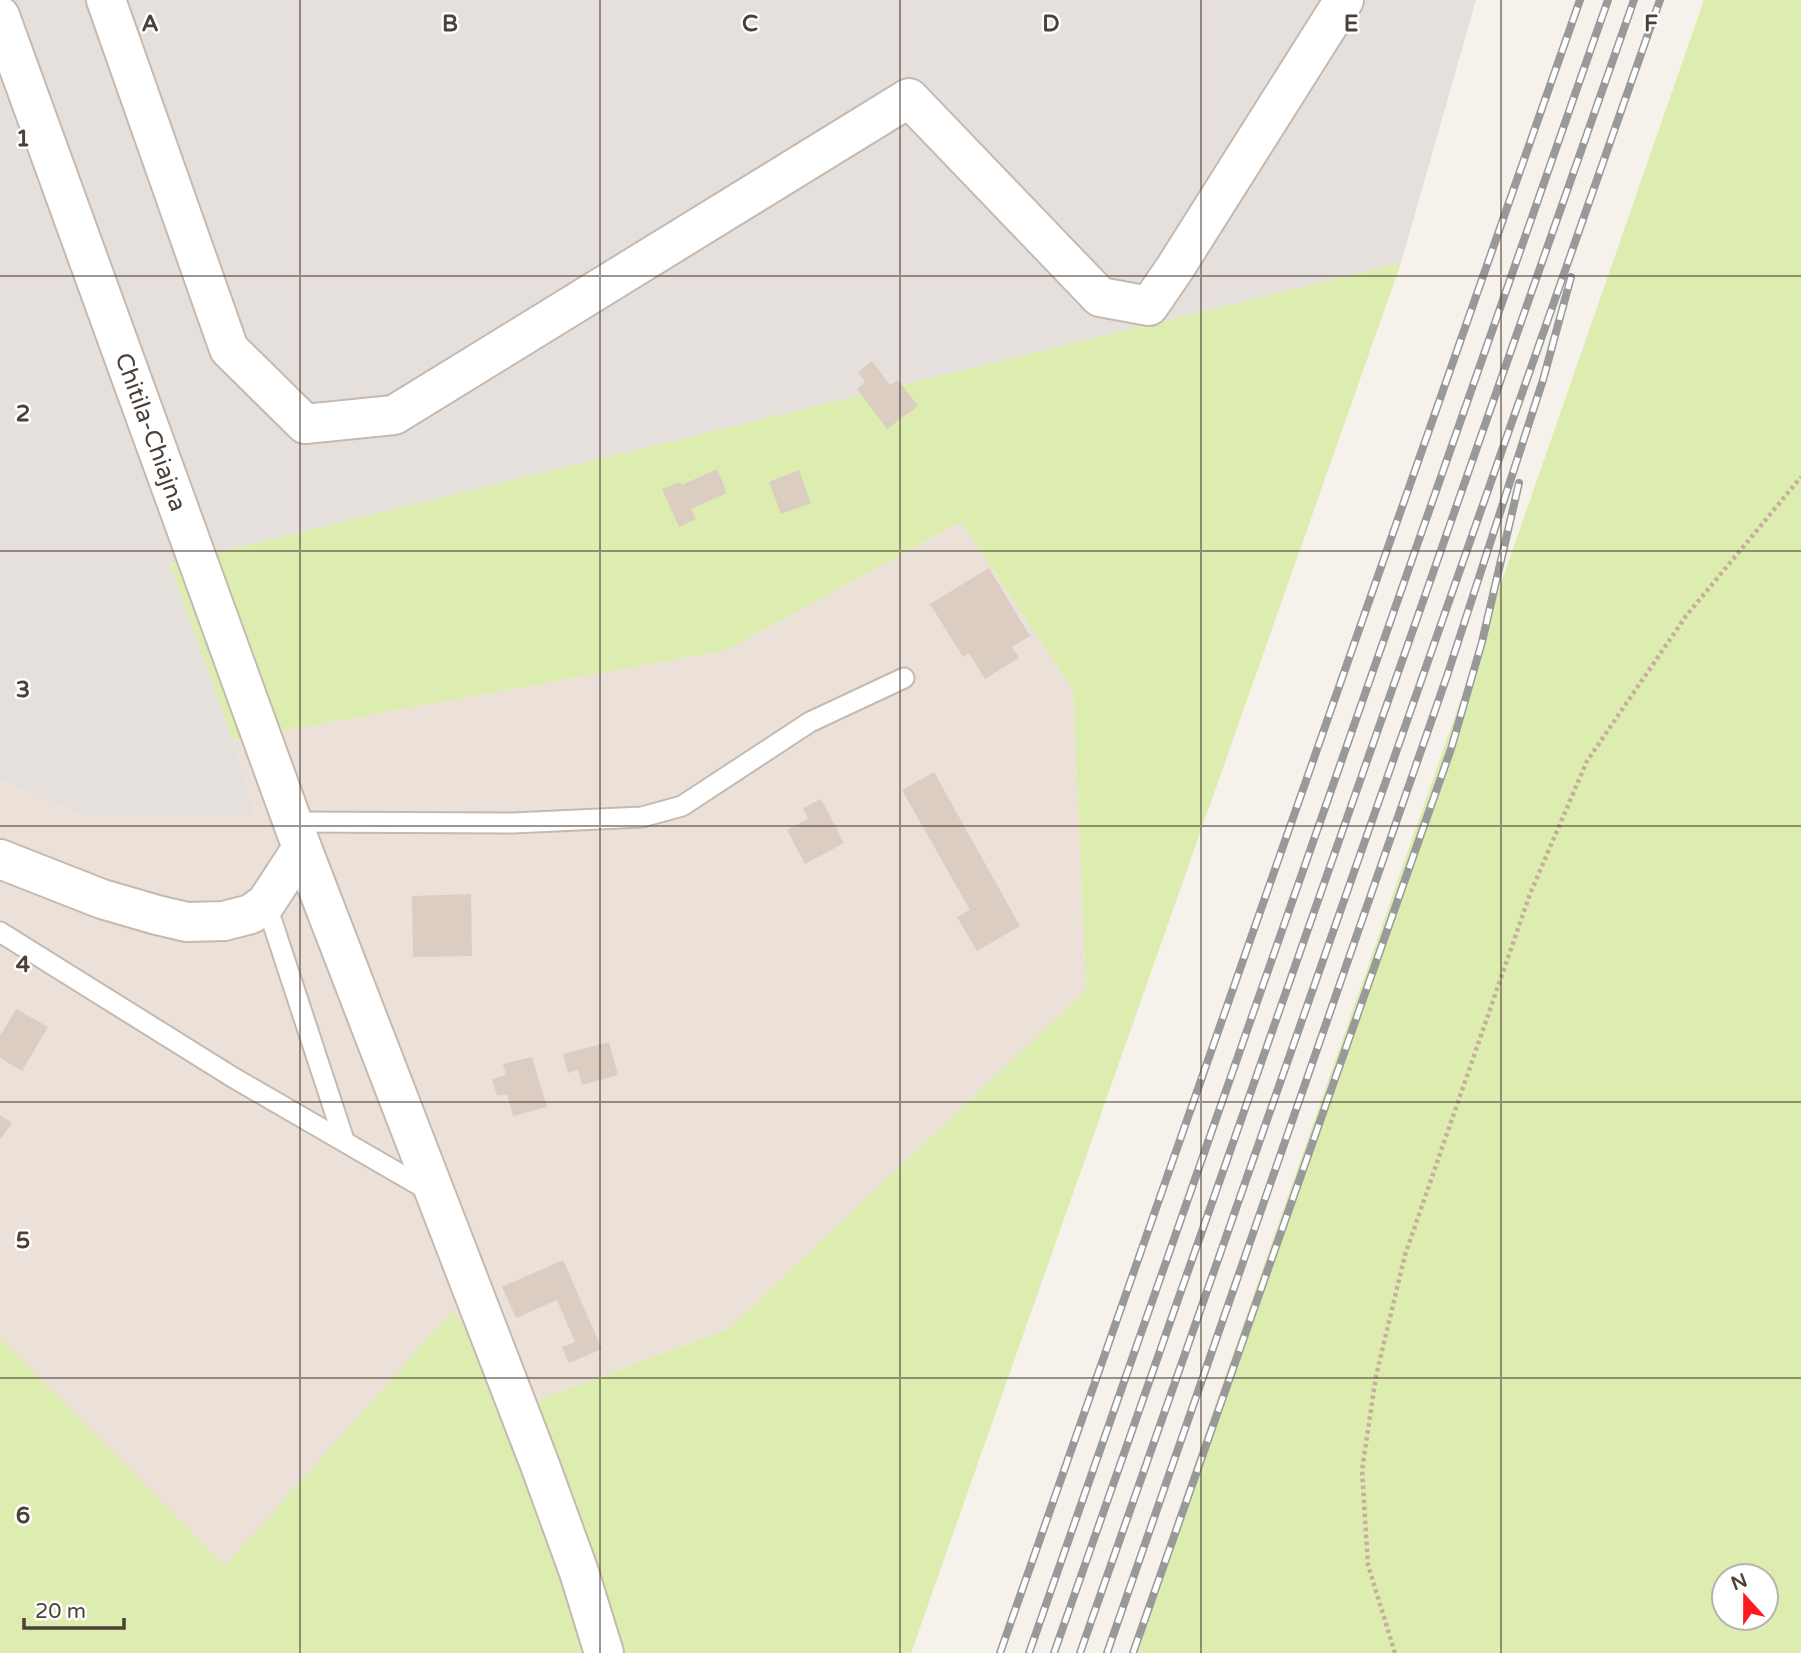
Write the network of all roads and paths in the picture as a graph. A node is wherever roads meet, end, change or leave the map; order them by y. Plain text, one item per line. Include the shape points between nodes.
1 (106, 0) edge
2 (1343, 0) edge
3 (0, 16) edge
4 (1801, 477) edge
5 (904, 678) dead end
6 (298, 835) junction
7 (0, 859) edge
8 (266, 904) junction
9 (0, 932) edge
10 (344, 1140) junction
11 (435, 1194) junction
12 (604, 1653) edge
13 (1395, 1653) edge

1 - 2 street via 229,349 305,424 394,415 909,98 1100,297 1149,306
3 - 6 street, Chitila-Chiajna
4 - 13 path via 1686,616 1587,761 1530,894 1405,1255 1376,1376 1362,1470 1368,1565
5 - 6 lane via 810,723 682,806 642,817
6 - 8 street
6 - 11 street, Chitila-Chiajna
7 - 8 street via 102,899 187,922 224,922
8 - 10 lane
9 - 10 lane via 234,1078
10 - 11 lane
11 - 12 street, Chitila-Chiajna via 571,1549

